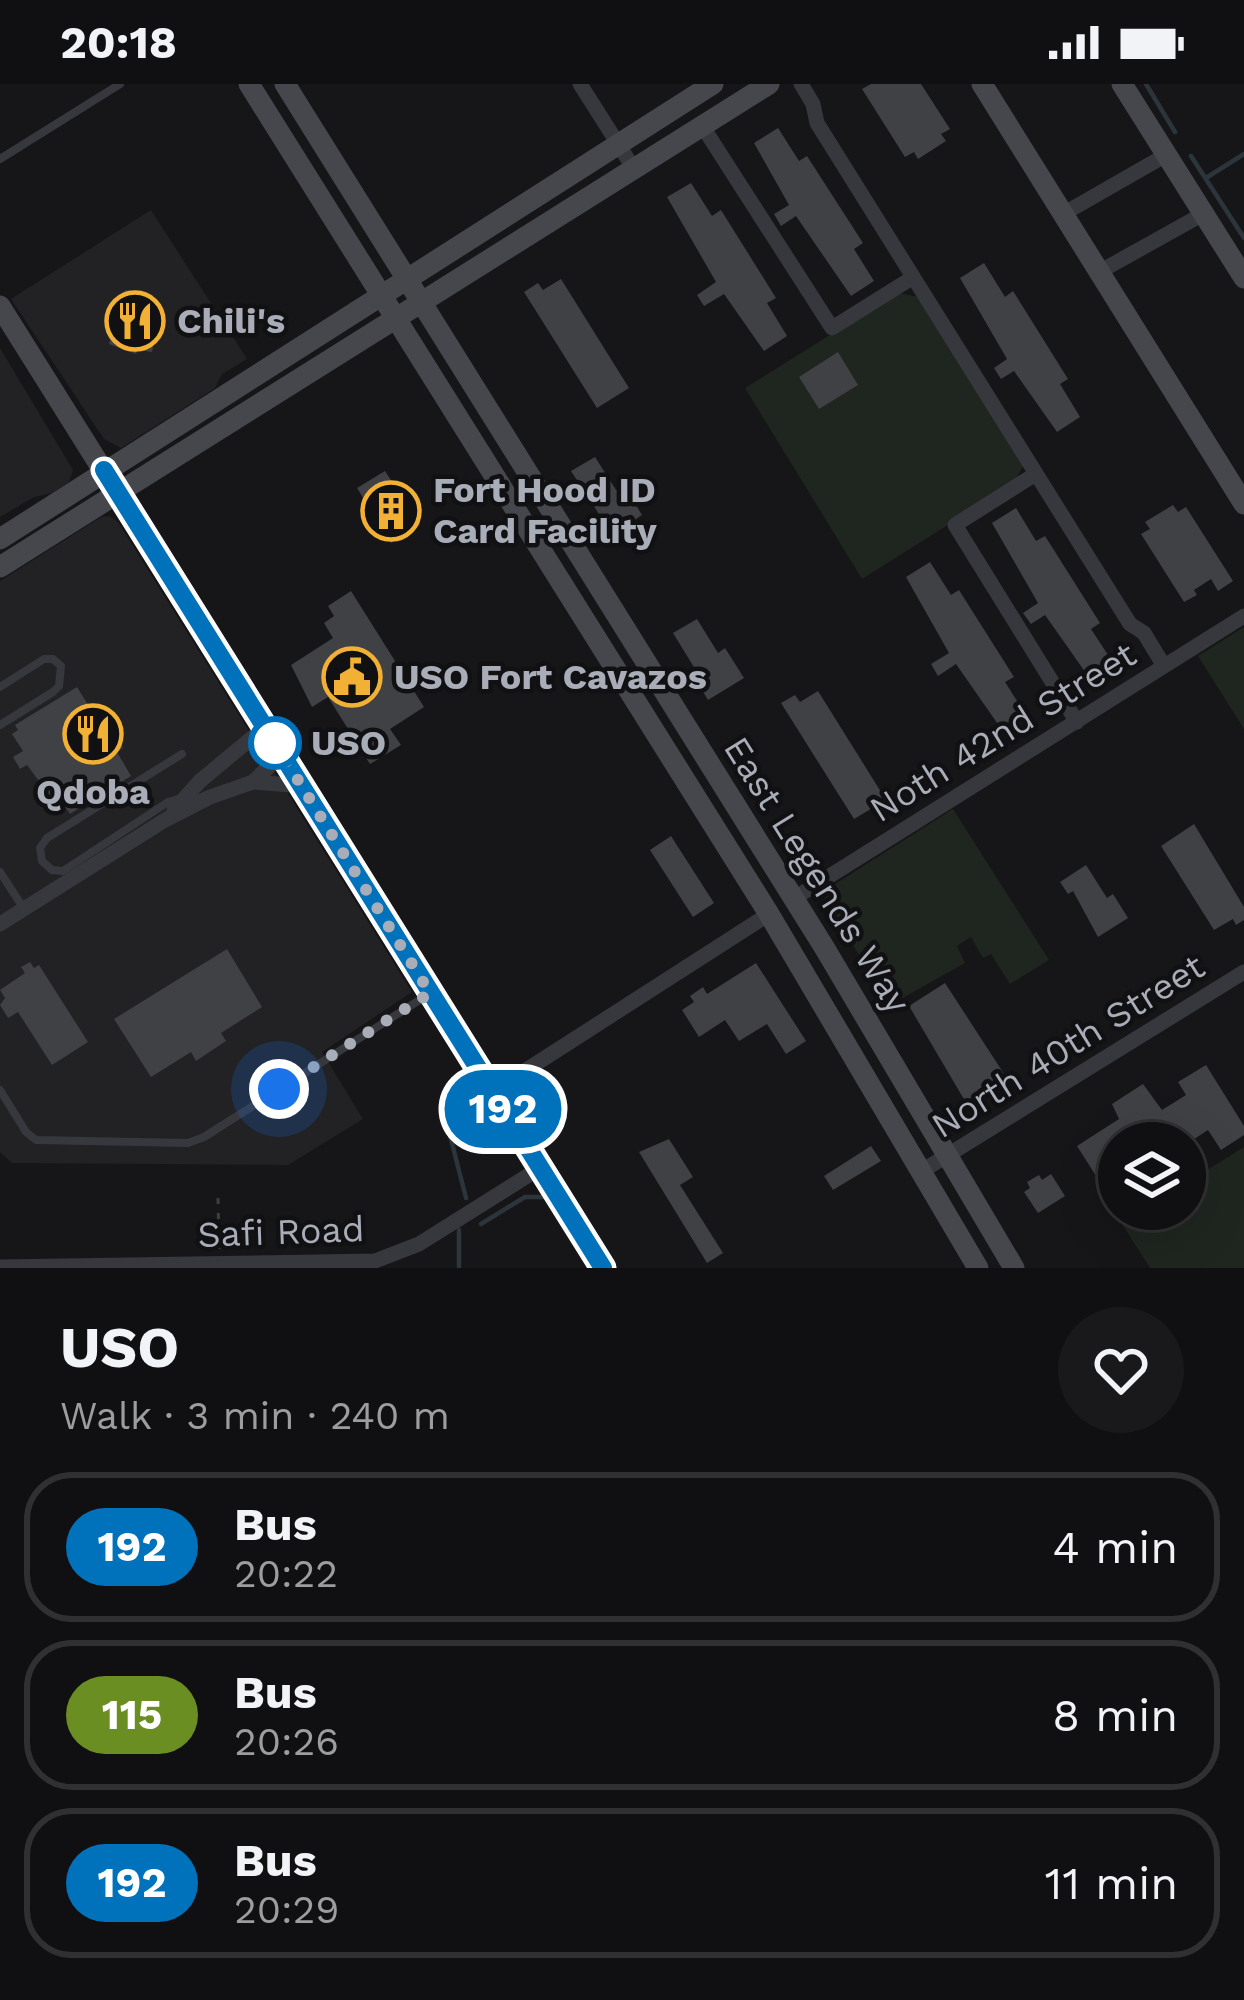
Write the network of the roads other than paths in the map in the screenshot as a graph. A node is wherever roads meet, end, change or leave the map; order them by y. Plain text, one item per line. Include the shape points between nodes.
1 (120, 84) edge
2 (249, 84) edge
3 (284, 84) edge
4 (580, 84) edge
5 (712, 84) edge
6 (769, 84) edge
7 (801, 84) edge
8 (982, 84) edge
9 (1123, 84) edge
10 (703, 127) junction
11 (618, 143) junction
12 (1166, 155) junction
13 (0, 160) edge
14 (634, 169) junction
15 (1064, 214) junction
16 (1203, 214) junction
17 (1100, 272) junction
18 (405, 277) junction
19 (912, 278) junction
20 (1244, 278) edge
21 (380, 293) junction
22 (420, 302) junction
23 (2, 313) edge
24 (395, 317) junction
25 (104, 470) junction
26 (1034, 475) junction
27 (118, 491) junction
28 (1244, 504) edge
29 (0, 539) edge
30 (0, 567) edge
31 (1244, 616) edge
32 (1164, 666) junction
33 (0, 687) edge
34 (1077, 722) junction
35 (0, 725) edge
36 (265, 727) junction
37 (182, 754) dead end
38 (282, 754) junction
39 (253, 782) junction
40 (302, 786) junction
41 (185, 798) junction
42 (165, 820) junction
43 (0, 872) edge
44 (743, 873) junction
45 (793, 898) junction
46 (24, 909) junction
47 (769, 914) junction
48 (0, 924) edge
49 (824, 946) junction
50 (1244, 972) edge
51 (430, 993) junction
52 (0, 1090) edge
53 (492, 1092) junction
54 (949, 1155) junction
55 (540, 1168) junction
56 (922, 1171) junction
57 (372, 1264) edge
58 (0, 1267) edge
59 (603, 1268) edge
60 (978, 1268) edge
61 (1014, 1268) edge

1 - 13 lane
2 - 21 street, East Legends Way
3 - 18 street, East Legends Way
4 - 11 street
5 - 11 street
6 - 10 street
7 - 19 street
8 - 15 street
9 - 12 street
10 - 14 street
10 - 19 street via 832,328
11 - 14 street
11 - 18 street
12 - 15 street
12 - 16 street
14 - 22 street
15 - 17 street
16 - 17 street
16 - 20 street
17 - 28 street
18 - 21 street
18 - 22 street, East Legends Way
19 - 26 street
21 - 24 street, East Legends Way
21 - 25 street
22 - 24 street
22 - 45 street, East Legends Way
23 - 25 street
24 - 27 street
24 - 44 street, East Legends Way
25 - 27 street
25 - 29 street
26 - 32 street
26 - 34 street via 955,525
27 - 30 street
27 - 36 street
31 - 32 street, Noth 42nd Street
32 - 34 street, Noth 42nd Street
33 - 35 lane via 44,659 61,666 53,692
34 - 45 street, Noth 42nd Street
36 - 38 street
36 - 41 street
37 - 41 lane via 47,838 42,861 63,871
38 - 39 street
38 - 40 street
39 - 40 street
39 - 42 street
40 - 51 street
41 - 42 street
42 - 46 street
43 - 46 lane
44 - 45 street via 774,898
44 - 47 street, East Legends Way
45 - 49 street, East Legends Way
46 - 48 street
47 - 49 street via 793,920
47 - 53 street
47 - 56 street, East Legends Way
49 - 54 street, East Legends Way
50 - 54 street, North 40th Street
51 - 52 lane via 188,1143 35,1140
51 - 53 street
53 - 55 street
54 - 56 street, North 40th Street
54 - 61 street, East Legends Way
55 - 57 street, Safi Road
55 - 59 street
56 - 60 street, East Legends Way
57 - 58 street, Safi Road

